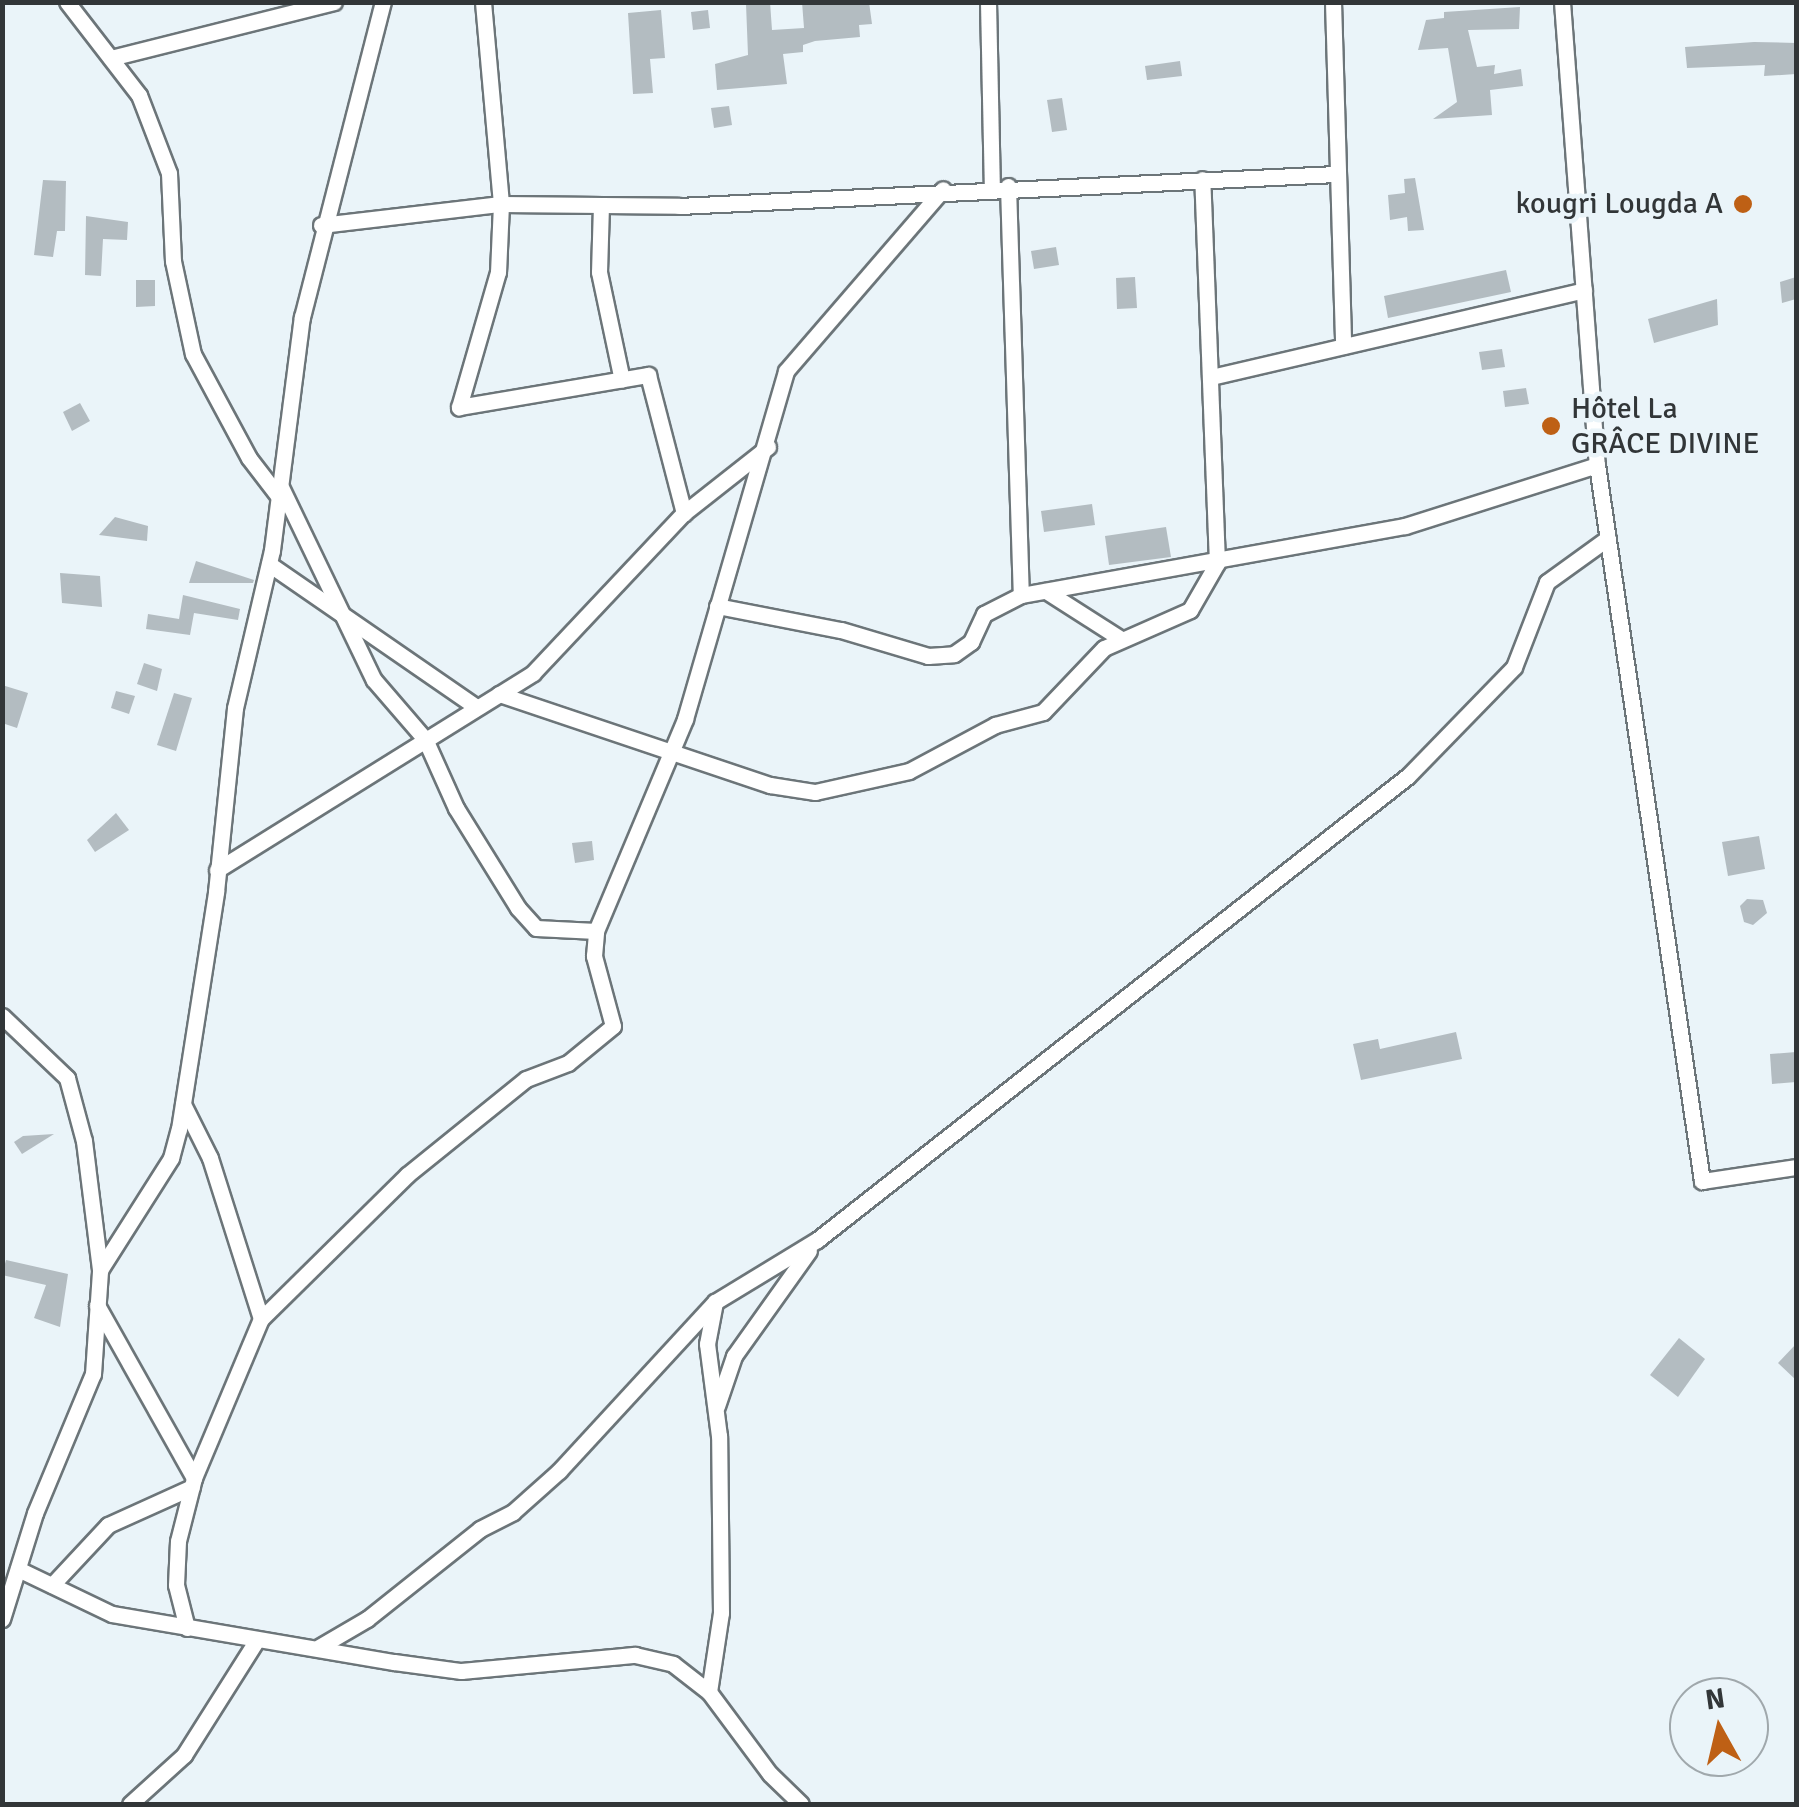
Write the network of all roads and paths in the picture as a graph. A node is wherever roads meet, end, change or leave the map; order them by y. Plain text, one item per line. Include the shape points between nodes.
1 (68, 2) edge
2 (334, 2) edge
3 (383, 2) edge
4 (483, 2) edge
5 (988, 2) edge
6 (1333, 2) edge
7 (1562, 2) edge
8 (111, 58) junction
9 (1336, 174) junction
10 (1202, 179) junction
11 (1000, 186) junction
12 (943, 189) junction
13 (500, 204) junction
14 (601, 205) junction
15 (321, 225) junction
16 (1584, 290) junction
17 (1342, 346) junction
18 (1211, 377) junction
19 (622, 380) junction
20 (768, 447) junction
21 (1597, 465) junction
22 (279, 491) junction
23 (684, 513) junction
24 (1608, 538) junction
25 (1218, 563) junction
26 (270, 564) junction
27 (1046, 591) junction
28 (1021, 595) junction
29 (717, 606) junction
30 (334, 607) junction
31 (1121, 639) junction
32 (499, 694) junction
33 (474, 706) junction
34 (426, 738) junction
35 (674, 750) junction
36 (217, 870) junction
37 (596, 931) junction
38 (2, 1016) edge
39 (183, 1104) junction
40 (1796, 1166) edge
41 (817, 1240) junction
42 (100, 1270) junction
43 (715, 1302) junction
44 (97, 1305) junction
45 (261, 1319) junction
46 (715, 1410) junction
47 (193, 1482) junction
48 (18, 1569) junction
49 (52, 1585) junction
50 (2, 1619) edge
51 (187, 1628) junction
52 (256, 1641) junction
53 (319, 1647) junction
54 (709, 1692) junction
55 (130, 1804) edge
56 (801, 1804) edge

1 - 8 street
2 - 8 street
3 - 15 street via 354,132
4 - 13 street
5 - 11 street
6 - 9 street
7 - 16 street
8 - 22 street via 139,94 169,174 173,261 194,354 249,458
9 - 10 street
9 - 17 street
10 - 11 street
10 - 18 street
11 - 12 street
11 - 28 street
12 - 14 street
12 - 20 street via 786,372
13 - 14 street
13 - 15 street
13 - 19 street via 498,272 459,408
14 - 19 street via 599,272
15 - 22 street
16 - 17 street
16 - 21 street
17 - 18 street
18 - 25 street
19 - 23 street via 648,376
20 - 23 street
20 - 29 street
21 - 24 street
21 - 25 street via 1405,526
22 - 26 street
22 - 30 street
23 - 32 street via 533,673
24 - 40 street via 1702,1180
24 - 41 street via 1547,582 1514,667 1408,776
25 - 27 street
25 - 31 street via 1190,610
26 - 30 street
26 - 36 street via 235,708
27 - 28 street
27 - 31 street via 1088,624
28 - 29 street via 984,614 971,642 954,654 928,656 842,630
29 - 35 street
30 - 33 street
30 - 34 street via 374,680
31 - 35 street via 1044,712 995,725 909,771 869,784 815,792 770,786
32 - 33 street
32 - 35 street
33 - 34 street
34 - 36 street
34 - 37 street via 456,808 536,928
35 - 37 street
36 - 39 street
37 - 45 street via 594,956 614,1016 608,1032 568,1063 526,1079 504,1104 407,1175
38 - 42 street via 67,1078
39 - 42 street via 171,1158
39 - 45 street via 210,1158
41 - 43 street
41 - 46 street via 734,1356
42 - 44 street
43 - 46 street via 707,1344
43 - 53 street via 536,1492
44 - 47 street
44 - 48 street via 92,1374
45 - 47 street
46 - 54 street via 721,1614
47 - 49 street via 108,1525
47 - 51 street via 176,1585
48 - 49 street
48 - 50 street
49 - 51 street via 112,1614
51 - 52 street
52 - 53 street
52 - 55 street via 184,1755
53 - 54 street via 460,1671 635,1655 673,1664
54 - 56 street

